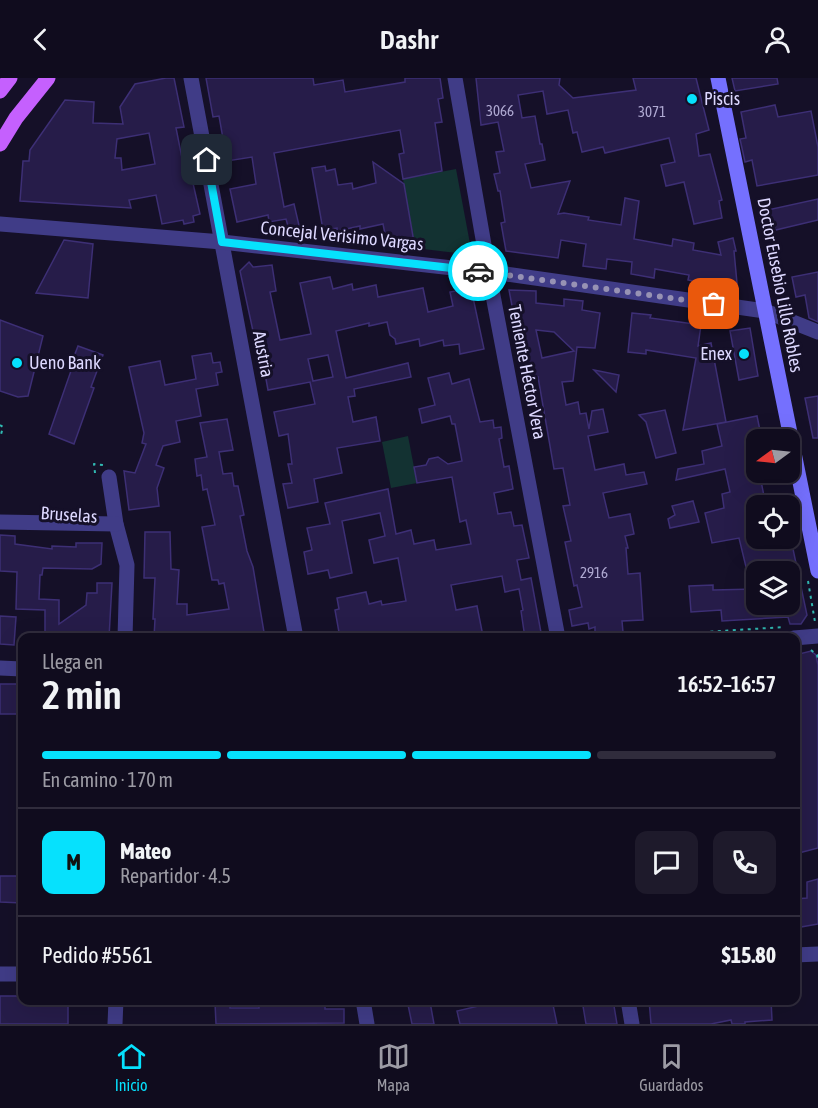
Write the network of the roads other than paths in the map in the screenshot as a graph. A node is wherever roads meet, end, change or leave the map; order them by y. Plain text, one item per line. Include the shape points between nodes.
1 (10, 78) edge
2 (48, 78) edge
3 (191, 78) edge
4 (455, 78) edge
5 (718, 78) edge
6 (0, 91) edge
7 (0, 144) edge
8 (0, 224) edge
9 (222, 242) junction
10 (489, 272) junction
11 (765, 311) junction
12 (818, 332) edge
13 (109, 477) dead end
14 (0, 522) edge
15 (116, 524) junction
16 (818, 571) edge
17 (816, 628) edge
18 (792, 632) edge
19 (125, 633) edge
20 (295, 633) edge
21 (557, 633) edge
22 (0, 668) edge
23 (18, 669) edge
24 (818, 954) edge
25 (800, 956) edge
26 (0, 974) edge
27 (18, 974) edge
28 (116, 1005) edge
29 (364, 1005) edge
30 (629, 1005) edge
31 (116, 1024) edge
32 (367, 1024) edge
33 (632, 1024) edge

1 - 6 main road
2 - 7 main road
3 - 9 street, Austria
4 - 10 street, Teniente Héctor Vera
5 - 11 main road, Doctor Eusebio Lillo Robles
8 - 9 street, Concejal Verisimo Vargas
9 - 10 street, Concejal Verisimo Vargas
9 - 20 street, Austria
10 - 11 street, Concejal Verisimo Vargas
10 - 21 street, Teniente Héctor Vera
11 - 12 street, Concejal Verisimo Vargas
11 - 16 main road, Doctor Eusebio Lillo Robles
13 - 15 street, Bruselas
14 - 15 street, Bruselas
15 - 19 street, Bruselas via 127,565
17 - 18 street
22 - 23 street
24 - 25 street
26 - 27 street
28 - 31 street
29 - 32 street
30 - 33 street

